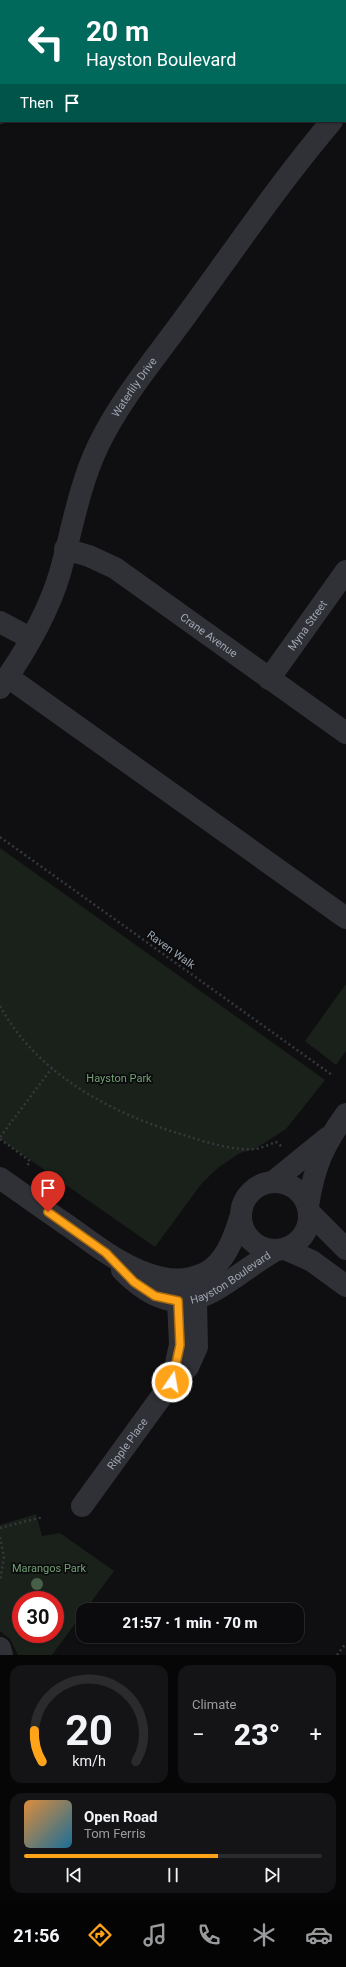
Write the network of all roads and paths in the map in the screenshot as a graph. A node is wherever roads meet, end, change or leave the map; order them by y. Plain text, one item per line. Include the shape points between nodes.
1 (331, 122) edge
2 (66, 548) junction
3 (346, 571) edge
4 (0, 622) edge
5 (30, 638) junction
6 (269, 678) junction
7 (4, 682) edge
8 (346, 733) edge
9 (0, 837) edge
10 (346, 918) edge
11 (0, 1006) edge
12 (52, 1068) junction
13 (332, 1075) dead end
14 (346, 1114) edge
15 (331, 1135) junction
16 (0, 1137) edge
17 (300, 1161) junction
18 (0, 1178) edge
19 (274, 1181) junction
20 (309, 1209) junction
21 (240, 1218) junction
22 (346, 1249) edge
23 (280, 1250) junction
24 (106, 1253) junction
25 (184, 1280) junction
26 (346, 1286) edge
27 (187, 1300) junction
28 (82, 1506) dead end
29 (43, 1517) dead end
30 (0, 1528) edge
31 (0, 1537) edge
32 (0, 1581) edge
33 (346, 1643) edge
34 (0, 1648) edge
35 (2, 1655) edge
36 (337, 1655) edge

1 - 2 street, Waterlily Drive via 289,175 122,403 98,446 80,494
2 - 5 street, Waterlily Drive via 48,603
2 - 6 street, Crane Avenue via 115,568
3 - 6 street, Myna Street
4 - 5 street
5 - 7 street, Waterlily Drive
6 - 8 street, Crane Avenue
7 - 10 street
9 - 13 path, Raven Walk
11 - 12 path via 16,1031
12 - 16 path
12 - 17 path via 111,1108 137,1119 198,1139 236,1147 256,1149 276,1142
14 - 15 street
15 - 17 street
15 - 20 street via 314,1173
17 - 19 street
18 - 24 street, Hayston Boulevard
19 - 20 street via 295,1188 303,1196
19 - 21 street via 263,1183 249,1193 241,1207
20 - 22 street
20 - 23 street via 309,1222 301,1239
21 - 23 street via 248,1237 256,1244 265,1249
21 - 25 street, Hayston Boulevard via 228,1249 219,1262 205,1273
23 - 26 street, Hayston Boulevard via 312,1261
23 - 27 street, Hayston Boulevard via 253,1264 220,1288
24 - 25 street, Hayston Boulevard via 149,1274 164,1279
24 - 27 street, Hayston Boulevard via 134,1282 155,1296
25 - 27 street, Ripple Place
27 - 28 street, Ripple Place via 198,1347 188,1367 172,1382
29 - 30 path
31 - 32 path via 4,1556
33 - 36 path
34 - 35 street

